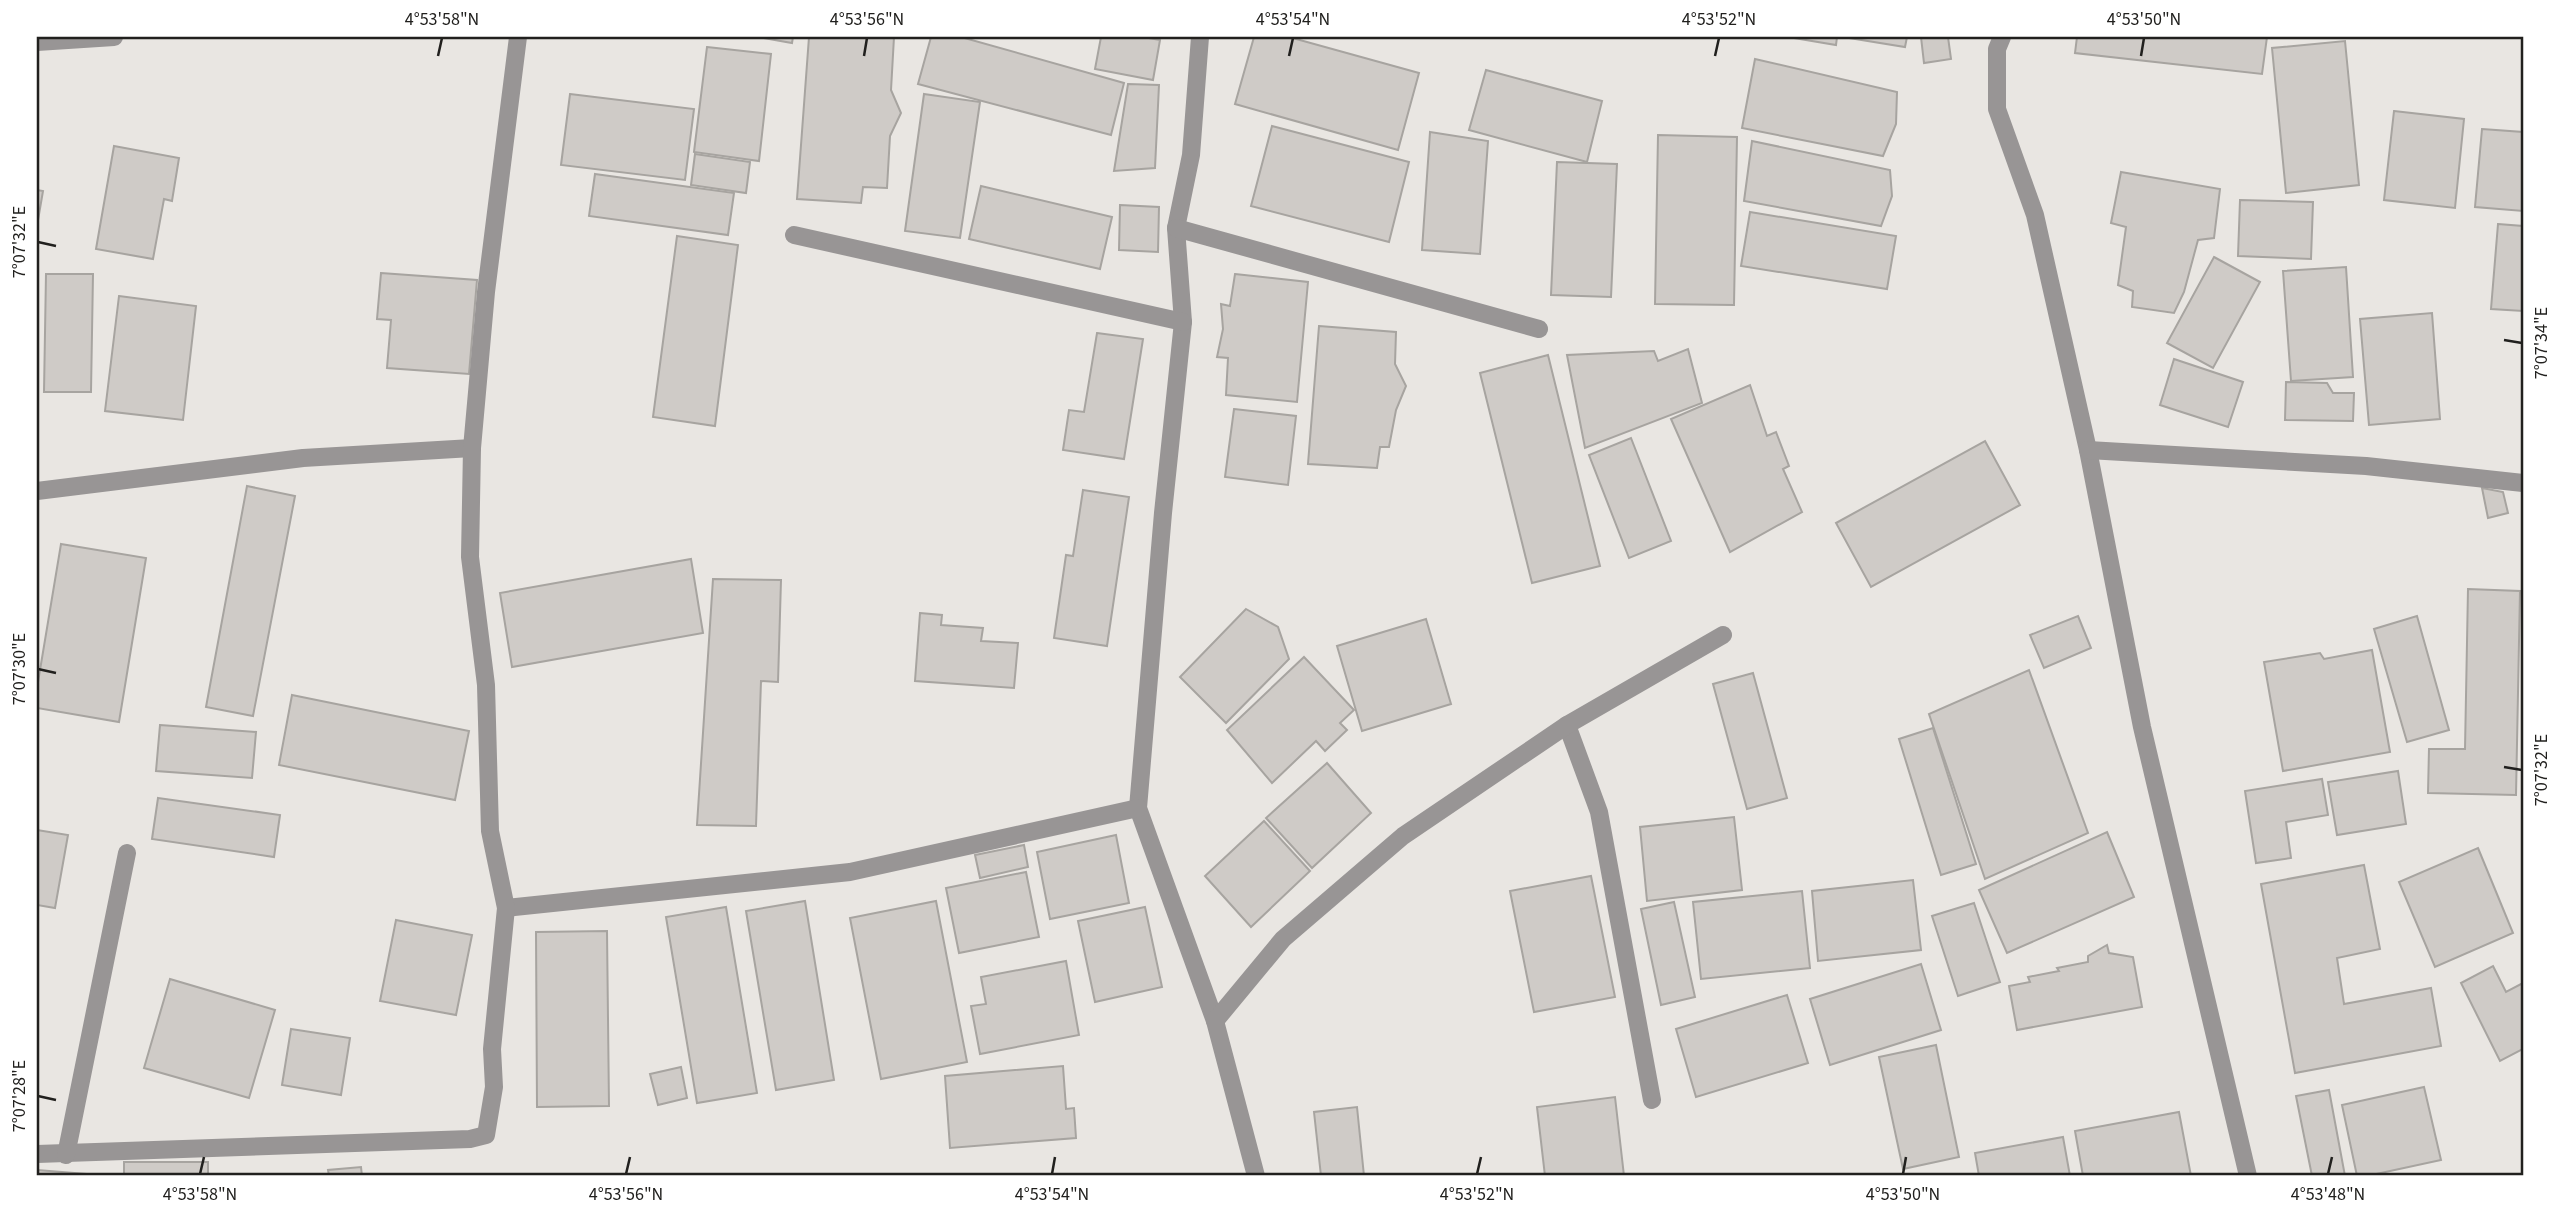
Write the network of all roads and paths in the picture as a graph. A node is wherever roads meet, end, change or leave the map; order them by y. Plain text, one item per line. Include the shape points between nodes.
1 (114, 37) edge
2 (518, 37) edge
3 (1200, 37) edge
4 (2002, 37) edge
5 (37, 42) edge
6 (1176, 228) junction
7 (794, 235) dead end
8 (1183, 321) junction
9 (1539, 329) dead end
10 (472, 448) junction
11 (2088, 450) junction
12 (2523, 483) edge
13 (37, 491) edge
14 (1723, 635) dead end
15 (1567, 725) junction
16 (1138, 808) junction
17 (127, 853) dead end
18 (506, 908) junction
19 (1215, 1021) junction
20 (1652, 1100) dead end
21 (37, 1154) edge
22 (66, 1155) junction
23 (1256, 1176) edge
24 (2248, 1176) edge

1 - 5 street
2 - 10 street
3 - 6 street via 1191,155
4 - 11 street via 1997,49 1997,109 2035,215
6 - 8 street
6 - 9 street
7 - 8 street
8 - 16 street
10 - 13 street via 303,458
10 - 18 street via 470,556 486,685 491,831
11 - 12 street via 2366,466
11 - 24 street via 2142,727
14 - 15 street
15 - 19 street via 1403,836 1283,939
15 - 20 street via 1598,812
16 - 18 street via 850,872
16 - 19 street
17 - 22 street
18 - 22 street via 492,1049 494,1087 486,1135
19 - 23 street
21 - 22 street

